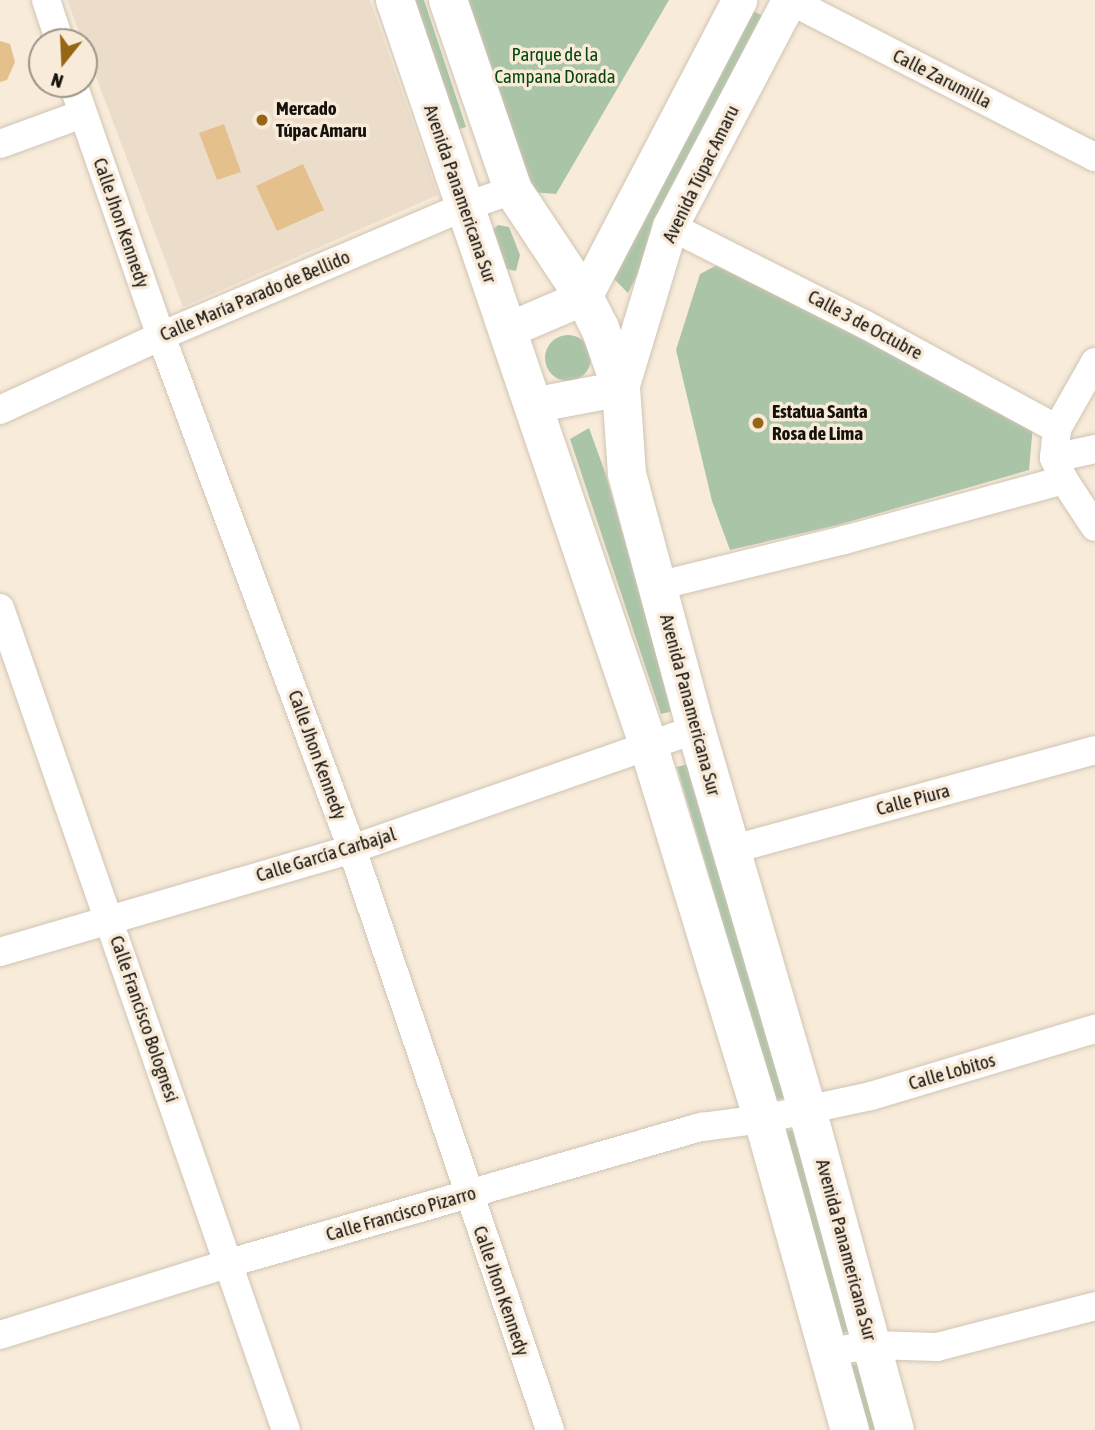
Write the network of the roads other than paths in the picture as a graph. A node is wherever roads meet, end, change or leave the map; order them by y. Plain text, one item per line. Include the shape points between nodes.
1 (46, 0) edge
2 (396, 0) edge
3 (448, 0) edge
4 (739, 0) edge
5 (789, 0) edge
6 (55, 28) edge
7 (77, 98) edge
8 (82, 114) junction
9 (0, 144) edge
10 (1095, 157) edge
11 (513, 190) junction
12 (463, 206) junction
13 (670, 226) junction
14 (584, 297) junction
15 (507, 330) junction
16 (161, 336) junction
17 (1095, 362) edge
18 (621, 388) junction
19 (532, 405) junction
20 (0, 410) edge
21 (1056, 429) junction
22 (1095, 449) edge
23 (1059, 469) junction
24 (1095, 527) edge
25 (657, 586) junction
26 (0, 608) edge
27 (696, 729) junction
28 (648, 744) junction
29 (1095, 750) edge
30 (352, 849) junction
31 (730, 850) junction
32 (111, 920) junction
33 (0, 952) edge
34 (1095, 1030) edge
35 (807, 1109) junction
36 (763, 1119) junction
37 (468, 1195) junction
38 (226, 1264) junction
39 (1095, 1306) edge
40 (0, 1335) edge
41 (872, 1345) junction
42 (827, 1352) junction
43 (286, 1430) edge
44 (550, 1430) edge
45 (850, 1430) edge
46 (895, 1430) edge

1 - 6 street
2 - 12 main road, Avenida Panamericana Sur
3 - 11 main road, Avenida Panamericana Sur
4 - 14 street
5 - 10 street, Calle Zarumilla
5 - 13 street, Avenida Túpac Amaru
7 - 8 street, Calle Jhon Kennedy
8 - 9 street
8 - 16 street, Calle Jhon Kennedy
11 - 12 street, Calle María Parado de Bellido
11 - 14 main road, Avenida Panamericana Sur
12 - 15 main road, Avenida Panamericana Sur
12 - 16 street, Calle María Parado de Bellido
13 - 18 street, Avenida Túpac Amaru
13 - 21 street, Calle 3 de Octubre via 820,300
14 - 15 street
14 - 18 main road, Avenida Panamericana Sur
15 - 19 main road, Avenida Panamericana Sur
16 - 20 street, Calle María Parado de Bellido
16 - 30 street, Calle Jhon Kennedy
17 - 21 street
18 - 19 street
18 - 25 main road, Avenida Panamericana Sur via 627,474
19 - 28 main road, Avenida Panamericana Sur
21 - 23 street
22 - 23 street
23 - 24 street
23 - 25 street via 844,541
25 - 27 main road, Avenida Panamericana Sur
26 - 32 street, Calle Francisco Bolognesi
27 - 28 street, Calle García Carbajal
27 - 31 main road, Avenida Panamericana Sur
28 - 30 street, Calle García Carbajal
28 - 36 main road, Avenida Panamericana Sur
29 - 31 street, Calle Piura
30 - 32 street, Calle García Carbajal
30 - 37 street, Calle Jhon Kennedy
31 - 35 main road, Avenida Panamericana Sur
32 - 33 street, Calle García Carbajal
32 - 38 street, Calle Francisco Bolognesi
34 - 35 street, Calle Lobitos via 871,1096
35 - 36 street, Calle Francisco Pizarro
35 - 41 main road, Avenida Panamericana Sur
36 - 37 street, Calle Francisco Pizarro via 702,1127
36 - 42 main road, Avenida Panamericana Sur
37 - 38 street, Calle Francisco Pizarro
37 - 44 street, Calle Jhon Kennedy
38 - 40 street, Calle Francisco Pizarro
38 - 43 street, Calle Francisco Bolognesi
39 - 41 street via 937,1347
41 - 42 street
41 - 46 main road, Avenida Panamericana Sur
42 - 45 main road, Avenida Panamericana Sur

